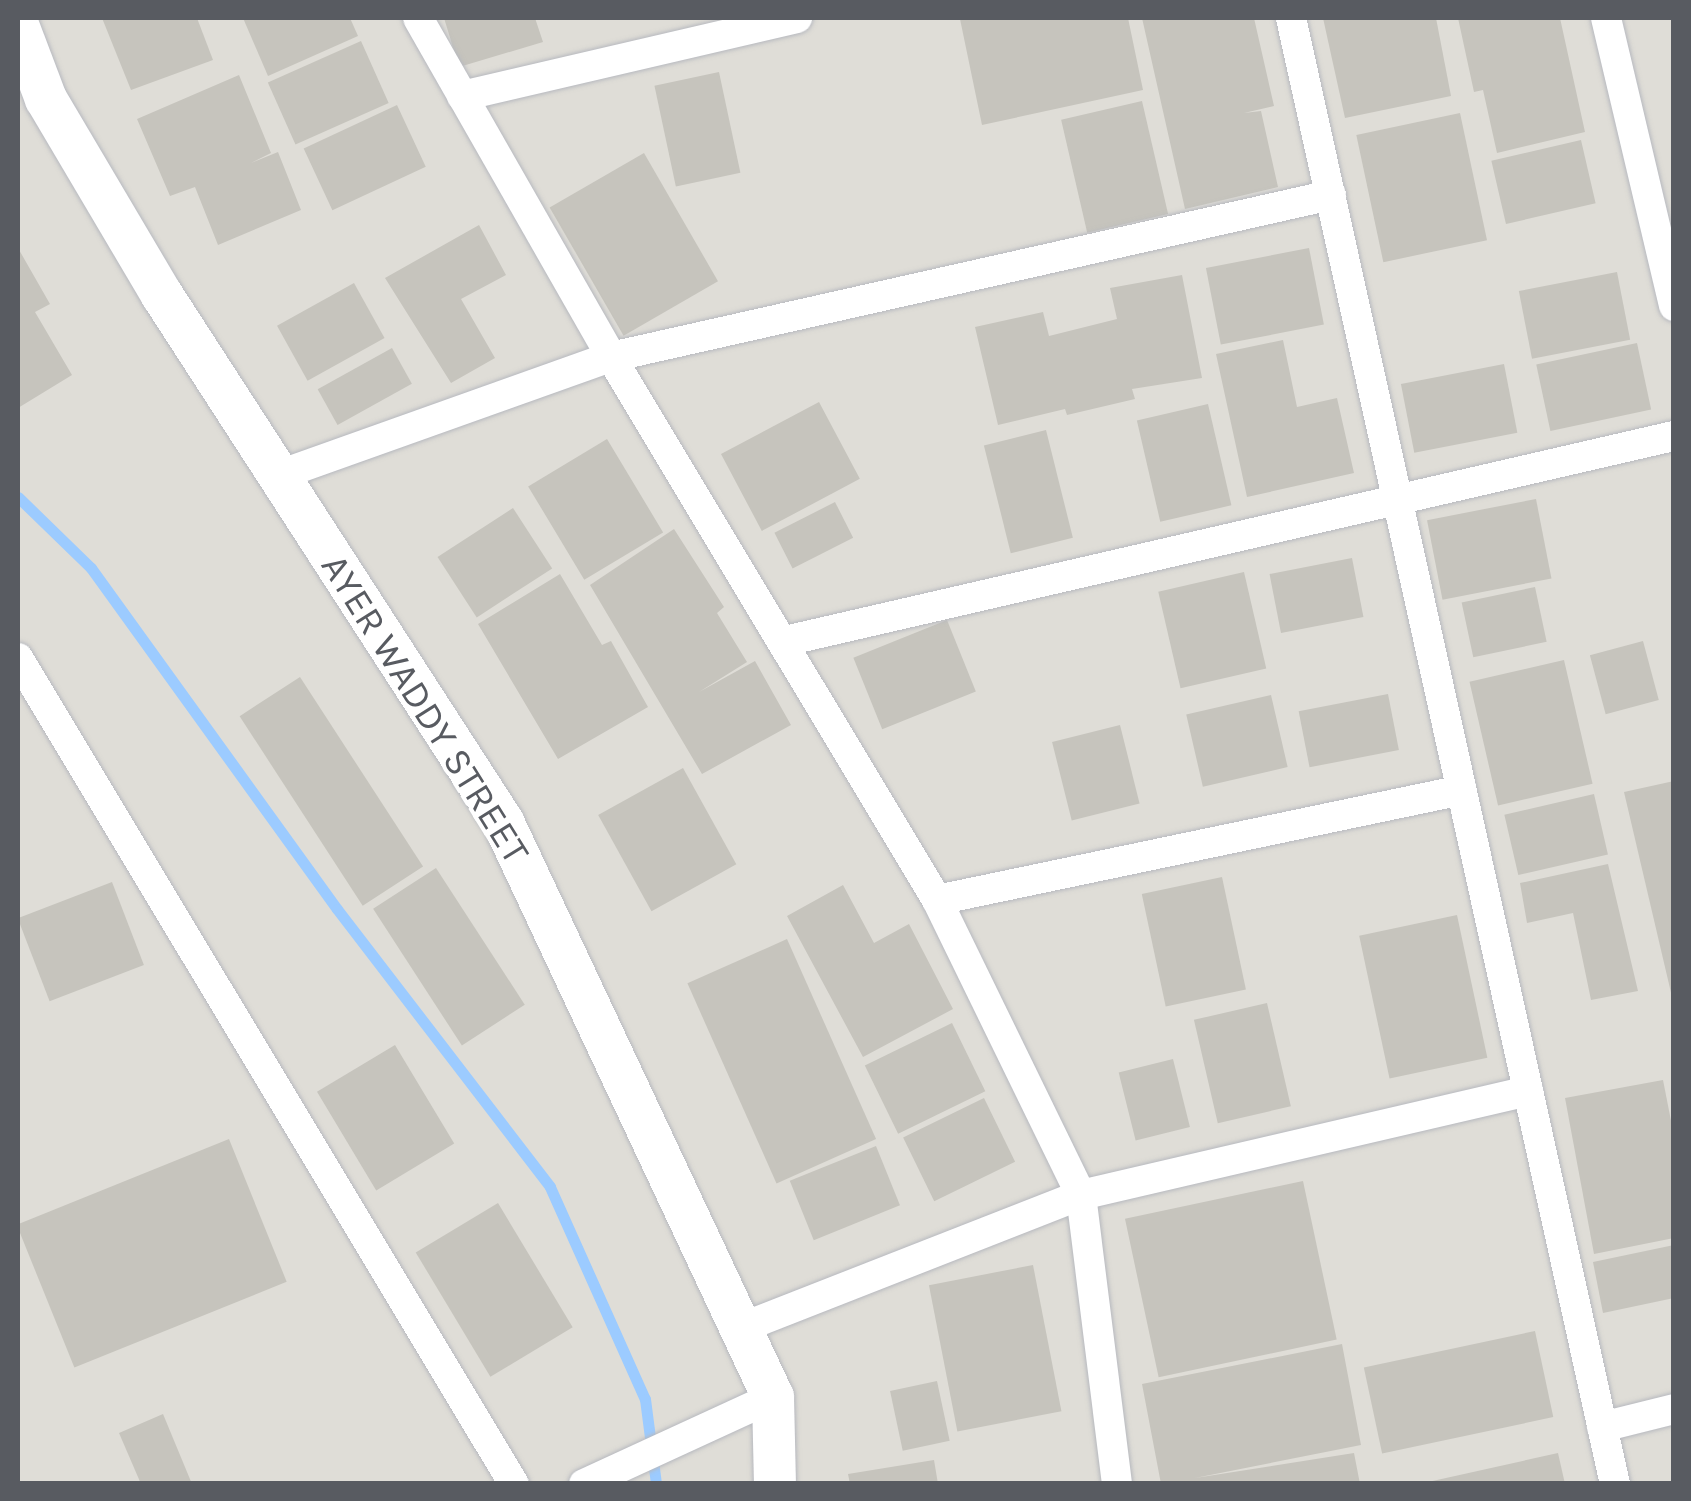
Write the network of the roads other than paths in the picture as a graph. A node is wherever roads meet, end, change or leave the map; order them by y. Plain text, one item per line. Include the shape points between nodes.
1 (418, 18) edge
2 (797, 18) edge
3 (1291, 18) edge
4 (1606, 18) edge
5 (18, 25) edge
6 (462, 96) junction
7 (1330, 195) junction
8 (1674, 306) edge
9 (611, 357) junction
10 (1674, 436) edge
11 (278, 475) junction
12 (1398, 498) junction
13 (785, 641) junction
14 (18, 658) edge
15 (1462, 790) junction
16 (937, 900) junction
17 (1528, 1091) junction
18 (1081, 1195) junction
19 (741, 1328) junction
20 (774, 1397) junction
21 (1674, 1409) edge
22 (1602, 1427) junction
23 (514, 1484) edge
24 (584, 1484) edge
25 (774, 1484) edge
26 (1117, 1484) edge
27 (1615, 1484) edge

1 - 6 street
2 - 6 street
3 - 7 street
4 - 8 street
5 - 11 street, AYER WADDY STREET via 46,99
6 - 9 street
7 - 9 street
7 - 12 street
9 - 11 street
9 - 13 street
10 - 12 street
11 - 19 street, AYER WADDY STREET via 503,822
12 - 13 street
12 - 15 street
13 - 16 street
14 - 23 street
15 - 16 street
15 - 17 street
16 - 18 street
17 - 18 street
17 - 22 street
18 - 19 street
18 - 26 street
19 - 20 street, AYER WADDY STREET
20 - 24 street
20 - 25 street, AYER WADDY STREET
21 - 22 street
22 - 27 street

